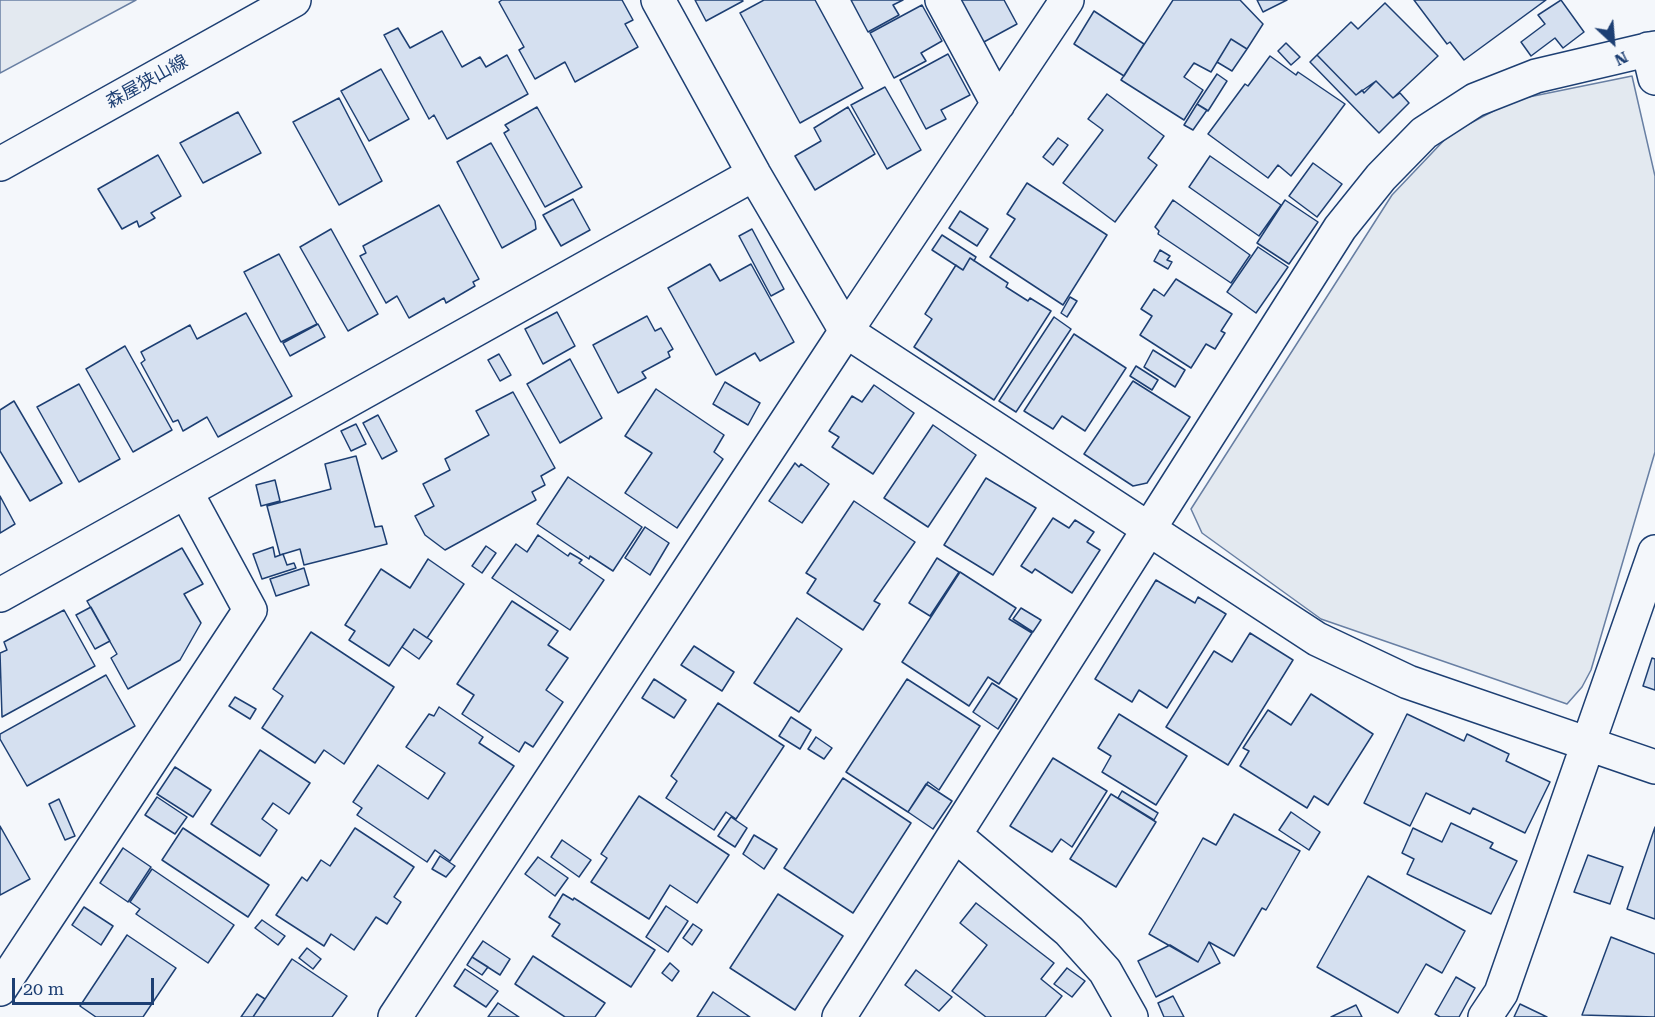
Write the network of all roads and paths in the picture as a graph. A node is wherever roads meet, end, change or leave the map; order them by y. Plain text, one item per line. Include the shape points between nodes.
1 (294, 0) edge
2 (658, 0) edge
3 (942, 0) edge
4 (1067, 0) edge
5 (1653, 58) edge
6 (998, 104) junction
7 (0, 164) edge
8 (754, 174) junction
9 (846, 331) junction
10 (186, 492) junction
11 (1149, 530) junction
12 (1655, 552) edge
13 (0, 595) edge
14 (1588, 744) junction
15 (1655, 767) edge
16 (955, 835) junction
17 (0, 989) edge
18 (395, 1017) edge
19 (839, 1017) edge
20 (1131, 1017) edge
21 (1485, 1017) edge

1 - 7 street, 森屋狭山線
2 - 8 street
3 - 6 street
4 - 6 street
5 - 11 street via 1536,76 1475,100 1424,133 1381,177 1340,228
6 - 9 street
8 - 9 street
8 - 10 street
9 - 11 street
9 - 18 street
10 - 13 street
10 - 17 street via 250,610
11 - 14 street via 1346,654 1408,682
11 - 16 street
12 - 14 street
14 - 15 street
14 - 21 street via 1501,993
16 - 19 street
16 - 20 street via 1069,931 1105,971

